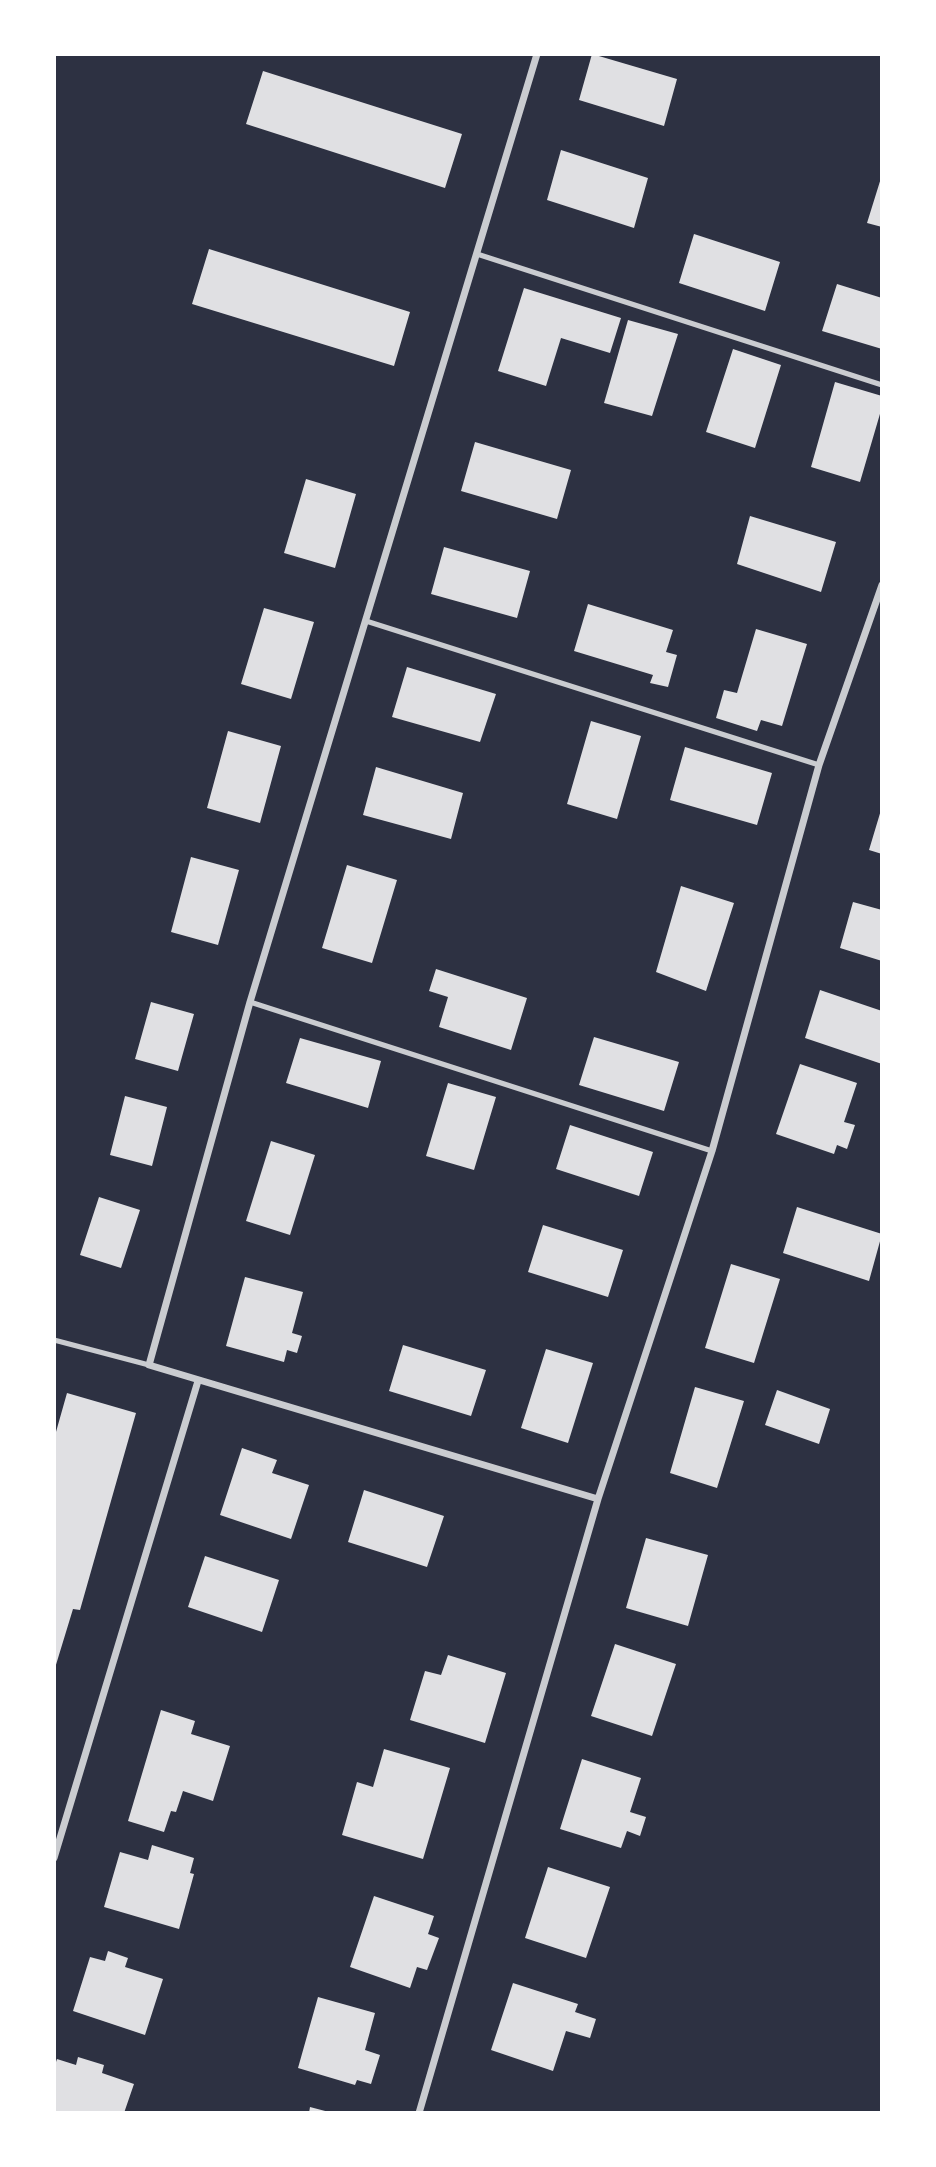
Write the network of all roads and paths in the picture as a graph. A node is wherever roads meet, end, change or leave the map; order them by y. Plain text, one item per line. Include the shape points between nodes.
1 (537, 54) edge
2 (477, 254) junction
3 (882, 385) edge
4 (882, 585) edge
5 (366, 621) junction
6 (819, 765) junction
7 (250, 1002) junction
8 (712, 1151) junction
9 (54, 1340) edge
10 (149, 1365) junction
11 (198, 1381) junction
12 (598, 1499) junction
13 (54, 1858) edge
14 (419, 2113) edge

1 - 2 street
2 - 3 lane
2 - 5 street
4 - 6 street
5 - 6 lane
5 - 7 street
6 - 8 street
7 - 8 lane
7 - 10 street
8 - 12 street
9 - 10 lane
10 - 11 street
11 - 12 street
11 - 13 street
12 - 14 street

